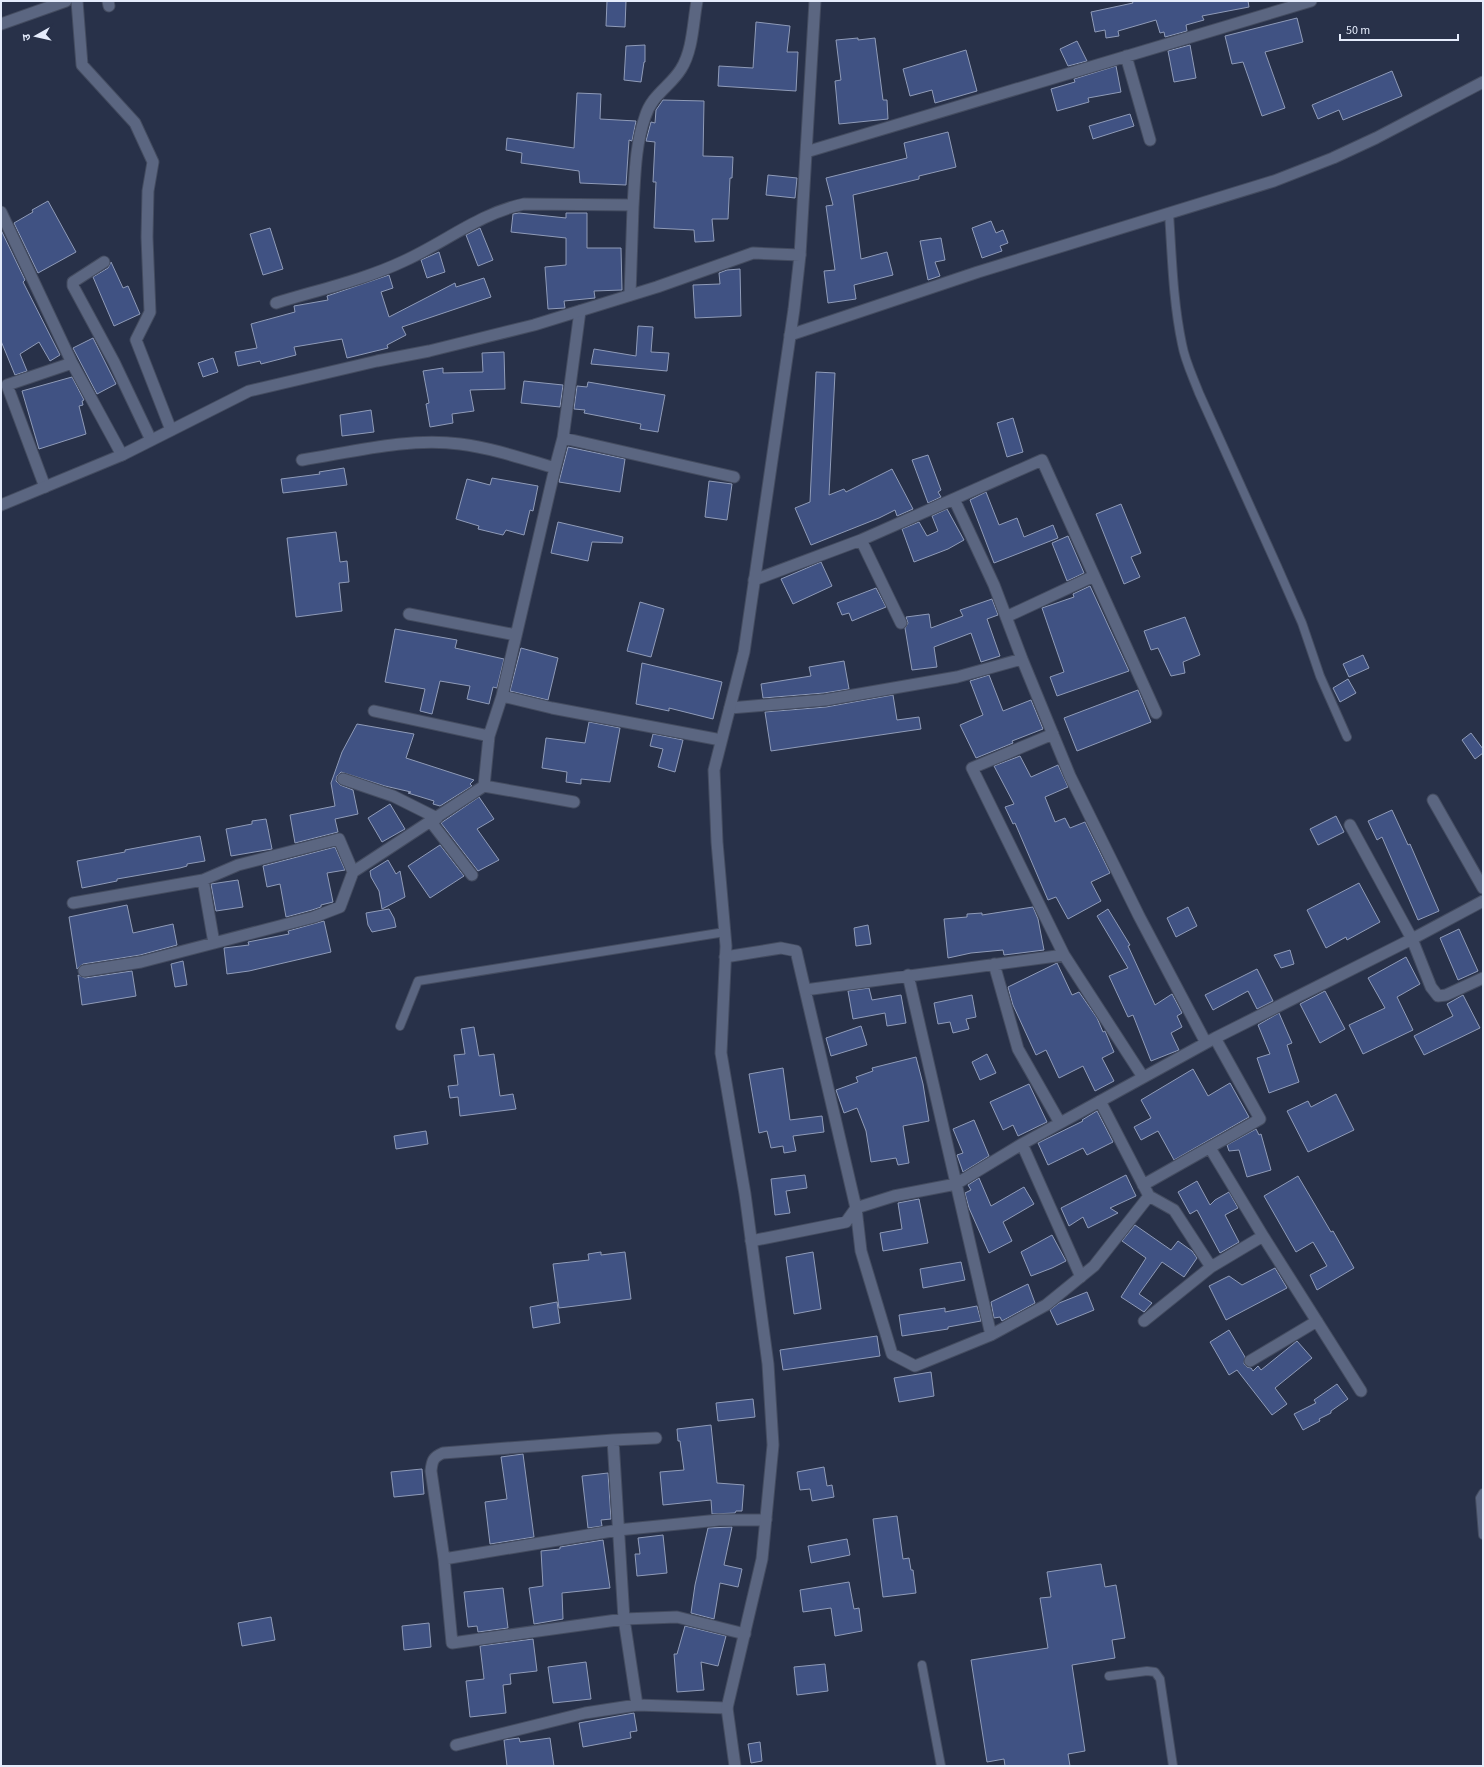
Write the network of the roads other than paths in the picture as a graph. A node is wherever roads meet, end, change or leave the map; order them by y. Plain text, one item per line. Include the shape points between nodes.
1 (66, 1) edge
2 (77, 1) edge
3 (697, 1) edge
4 (815, 1) edge
5 (1311, 1) edge
6 (42, 5) edge
7 (1, 24) edge
8 (1126, 56) junction
9 (1483, 82) edge
10 (1150, 140) dead end
11 (806, 152) junction
12 (633, 205) junction
13 (1, 212) edge
14 (1169, 213) junction
15 (800, 255) junction
16 (104, 262) dead end
17 (630, 295) junction
18 (276, 303) dead end
19 (580, 311) junction
20 (790, 335) junction
21 (72, 363) junction
22 (171, 430) junction
23 (563, 438) junction
24 (151, 440) junction
25 (122, 455) junction
26 (302, 460) dead end
27 (555, 468) junction
28 (734, 476) dead end
29 (45, 488) junction
30 (954, 499) junction
31 (1, 505) edge
32 (861, 540) junction
33 (1094, 576) junction
34 (754, 580) junction
35 (408, 614) dead end
36 (1006, 617) junction
37 (901, 623) dead end
38 (516, 635) junction
39 (1022, 659) junction
40 (502, 696) junction
41 (730, 708) junction
42 (374, 711) dead end
43 (1156, 713) dead end
44 (1053, 734) junction
45 (489, 736) junction
46 (1347, 737) dead end
47 (721, 740) junction
48 (344, 779) dead end
49 (484, 786) junction
50 (1433, 800) dead end
51 (574, 802) dead end
52 (434, 820) junction
53 (1350, 825) dead end
54 (353, 872) junction
55 (472, 874) dead end
56 (203, 880) junction
57 (1483, 888) edge
58 (1483, 901) edge
59 (73, 903) dead end
60 (724, 932) junction
61 (1412, 939) junction
62 (214, 943) junction
63 (1064, 955) junction
64 (725, 957) junction
65 (994, 964) junction
66 (84, 971) dead end
67 (908, 975) junction
68 (1483, 978) edge
69 (805, 990) junction
70 (400, 1026) dead end
71 (1210, 1041) junction
72 (1143, 1077) junction
73 (1100, 1101) junction
74 (1060, 1123) junction
75 (1022, 1144) junction
76 (1210, 1148) junction
77 (956, 1184) junction
78 (1143, 1185) junction
79 (1149, 1196) junction
80 (856, 1208) junction
81 (1263, 1236) junction
82 (751, 1241) junction
83 (1211, 1267) junction
84 (1081, 1277) junction
85 (1144, 1321) dead end
86 (1317, 1321) junction
87 (991, 1335) junction
88 (1250, 1361) dead end
89 (1362, 1391) dead end
90 (656, 1438) dead end
91 (613, 1440) junction
92 (1483, 1493) edge
93 (766, 1520) junction
94 (618, 1530) junction
95 (1483, 1535) edge
96 (444, 1559) junction
97 (624, 1618) junction
98 (745, 1634) junction
99 (922, 1665) dead end
100 (1109, 1676) dead end
101 (637, 1705) junction
102 (727, 1708) junction
103 (456, 1745) dead end
104 (735, 1766) edge
105 (941, 1766) edge
106 (1173, 1766) edge

1 - 6 street
2 - 22 street via 82,64 135,124 153,162 148,191 147,221 150,312 136,340
3 - 12 street via 688,54 682,68 648,106 635,162
4 - 11 street
5 - 8 street
6 - 7 street
8 - 10 street
8 - 11 street
9 - 14 street via 1333,158 1274,181
11 - 15 street
12 - 17 street
12 - 18 street via 513,206 403,262
13 - 21 street
14 - 20 street via 978,272
14 - 46 lane via 1178,321 1189,369 1296,610 1320,676
15 - 17 street via 753,253
15 - 20 street
16 - 24 street via 73,282 72,286 114,362
17 - 19 street
19 - 22 street via 429,351 249,391
19 - 23 street
20 - 34 street
21 - 25 street
21 - 29 street via 7,385
22 - 24 street
23 - 27 street
23 - 28 street
24 - 25 street
25 - 29 street
26 - 27 street via 413,442 436,442 468,445
27 - 38 street
29 - 31 street
30 - 32 street
30 - 33 street via 1042,460
30 - 36 street
32 - 34 street
32 - 37 street
33 - 36 street
33 - 43 street
34 - 41 street via 744,652
35 - 38 street
36 - 39 street
38 - 40 street
39 - 41 street via 956,678 825,700
39 - 44 street
40 - 45 street
40 - 47 street
41 - 47 street
42 - 45 street
44 - 63 street via 972,768
44 - 71 street via 1070,776 1139,916
45 - 49 street
47 - 60 street via 714,770
48 - 52 street via 393,796
49 - 51 street
49 - 52 street
50 - 57 street
52 - 54 street
52 - 55 street
53 - 61 street
54 - 56 street via 340,839 238,865
54 - 62 street via 340,907 314,917
56 - 59 street
56 - 62 street
58 - 61 street
60 - 64 street
60 - 70 lane via 418,981
61 - 68 street via 1431,987 1438,996 1446,995
61 - 71 street
62 - 66 street via 141,962
63 - 65 street
63 - 72 street
64 - 69 street via 781,948 796,951
64 - 82 street via 721,1054
65 - 67 street
65 - 74 street via 1018,1049
67 - 69 street
67 - 77 street
69 - 80 street
71 - 72 street
71 - 76 street via 1260,1119
72 - 73 street
73 - 74 street
73 - 78 street
74 - 75 street
75 - 77 street
75 - 84 street
76 - 78 street
76 - 81 street
77 - 80 street via 894,1196
77 - 87 street
78 - 79 street
79 - 83 street via 1174,1210
79 - 84 street via 1094,1266
80 - 82 street via 846,1222
80 - 87 street via 861,1251 892,1354 915,1366
81 - 83 street
81 - 86 street
82 - 93 street via 768,1364 773,1444
83 - 85 street
84 - 87 street via 1046,1305
86 - 88 street
86 - 89 street
90 - 91 street
91 - 94 street
91 - 96 street via 443,1453 435,1456 431,1471
92 - 95 lane via 1480,1504
93 - 94 street via 719,1520
93 - 98 street via 762,1559
94 - 96 street
94 - 97 street
96 - 97 street via 452,1643
97 - 98 street via 677,1618
97 - 101 street
98 - 102 street
99 - 105 lane
100 - 106 lane via 1147,1671 1155,1672 1160,1679
101 - 102 street
101 - 103 street via 585,1713
102 - 104 street

